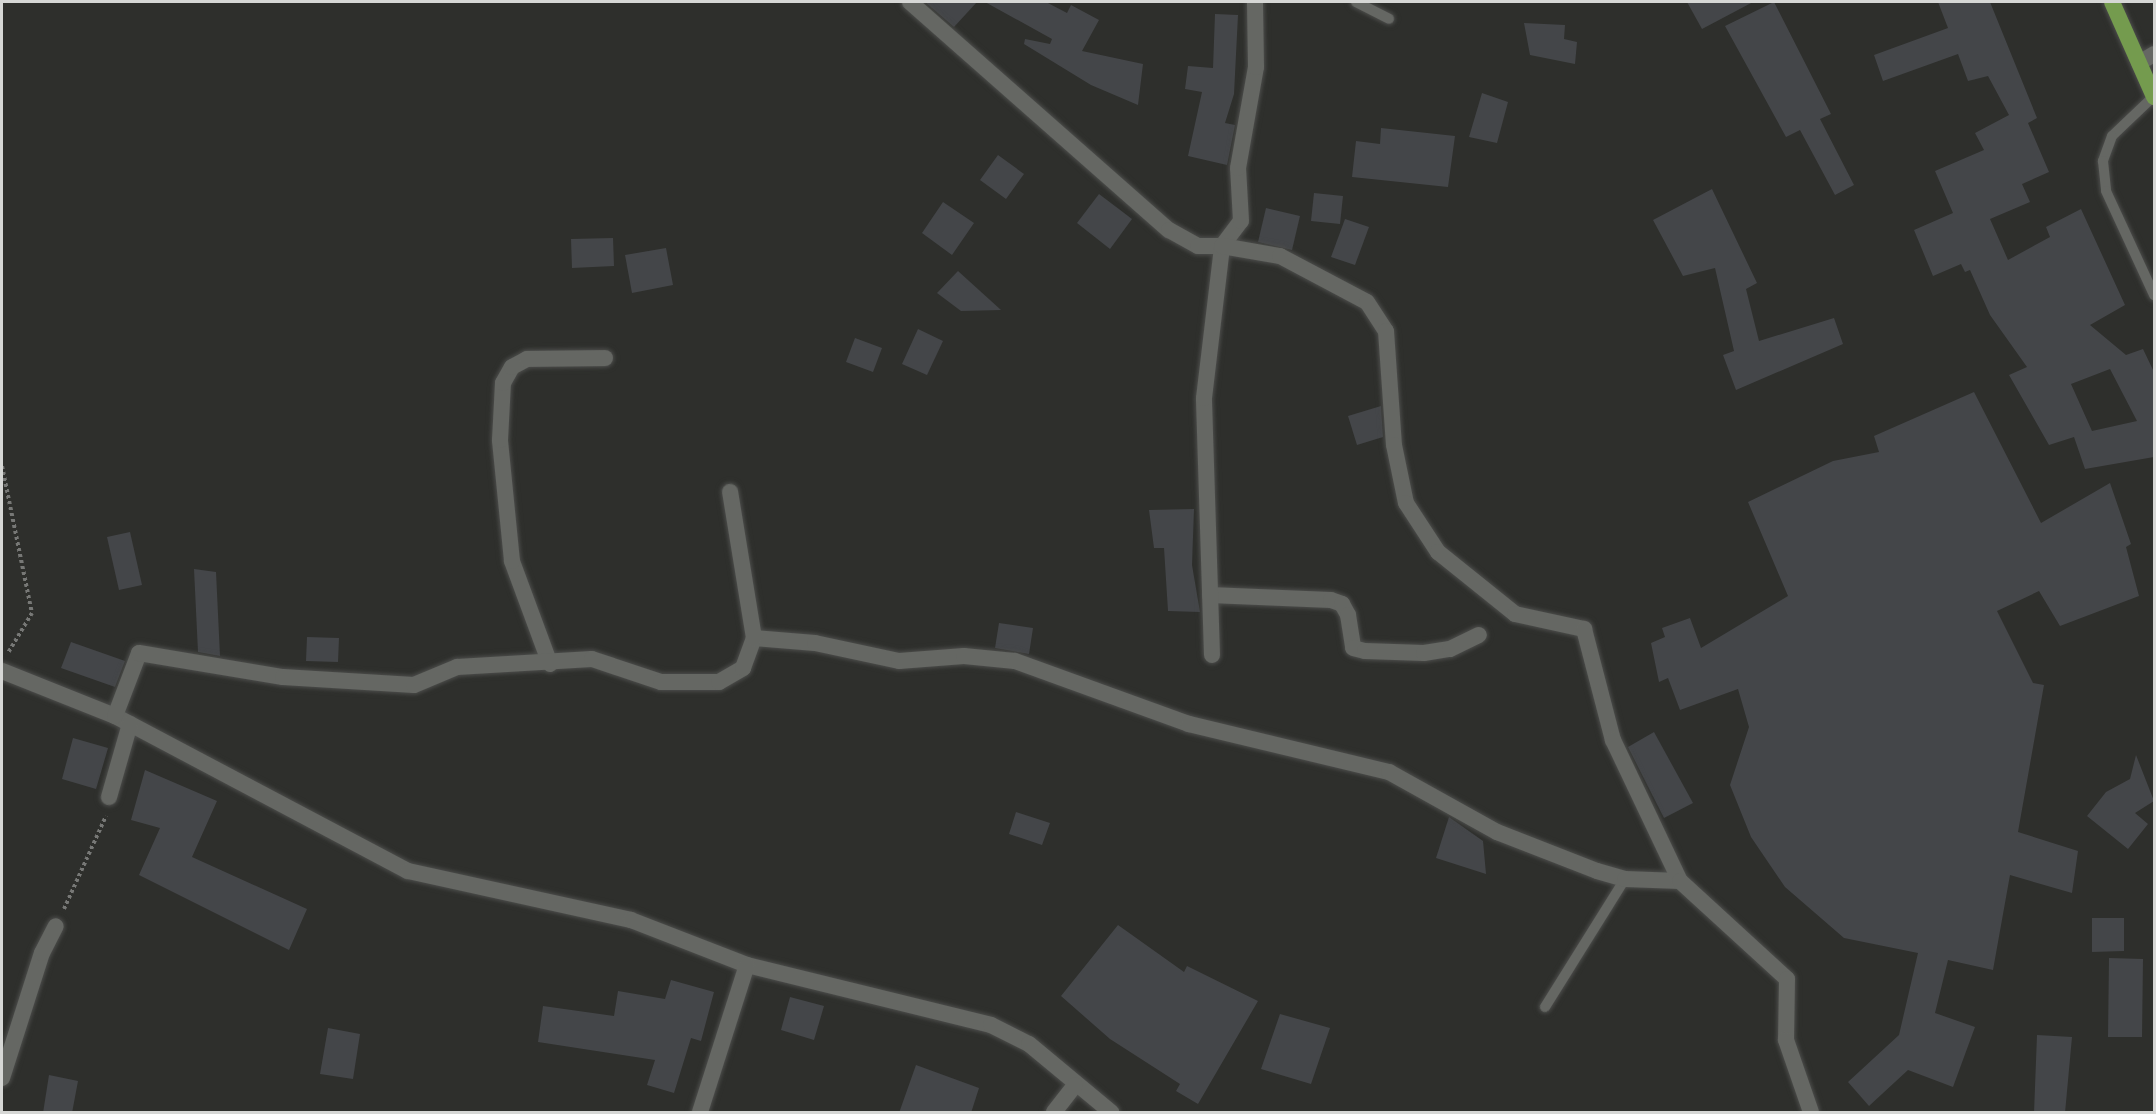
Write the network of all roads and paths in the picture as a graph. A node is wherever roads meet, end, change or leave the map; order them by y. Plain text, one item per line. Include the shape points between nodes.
1 (910, 2) edge
2 (1255, 2) edge
3 (1356, 2) edge
4 (2112, 2) edge
5 (1389, 18) dead end
6 (2154, 54) edge
7 (2139, 63) junction
8 (2154, 96) edge
9 (1222, 246) junction
10 (2154, 295) edge
11 (604, 358) dead end
12 (2, 466) edge
13 (730, 492) dead end
14 (1210, 595) junction
15 (1479, 635) dead end
16 (754, 638) junction
17 (1212, 655) dead end
18 (2, 664) edge
19 (550, 664) junction
20 (2, 671) edge
21 (123, 720) junction
22 (109, 797) joint
23 (1625, 879) junction
24 (1680, 881) junction
25 (56, 926) joint
26 (747, 965) junction
27 (1545, 1007) dead end
28 (2, 1078) edge
29 (1075, 1085) junction
30 (700, 1113) edge
31 (1054, 1113) edge
32 (1111, 1113) edge
33 (1811, 1113) edge

1 - 9 street via 1169,230 1198,246
2 - 9 street via 1256,67 1238,168 1241,221
3 - 5 lane
4 - 7 highway
6 - 7 street
7 - 8 highway
8 - 10 lane via 2112,136 2103,161 2106,190
9 - 14 street via 1204,398
9 - 24 street via 1280,256 1367,302 1386,332 1394,445 1406,503 1438,552 1515,614 1584,630 1613,740
11 - 19 street via 527,359 512,367 503,383 500,440 513,561
12 - 18 path via 32,613
13 - 16 street
14 - 15 street via 1331,600 1342,604 1348,615 1353,648 1365,651 1424,653 1450,649
14 - 17 street
16 - 19 street via 743,668 718,682 661,682 592,659
16 - 23 street via 815,643 899,661 964,656 1015,661 1188,724 1389,772 1497,832
19 - 21 street via 457,667 414,685 274,676 139,653
20 - 21 street
21 - 22 street
21 - 26 street via 408,871 632,920
22 - 25 path via 105,826 75,875
23 - 24 street
23 - 27 lane
24 - 33 street via 1787,979 1786,1040
25 - 28 street via 42,953
26 - 29 street via 991,1024 1029,1044
26 - 30 street
29 - 31 street
29 - 32 street

